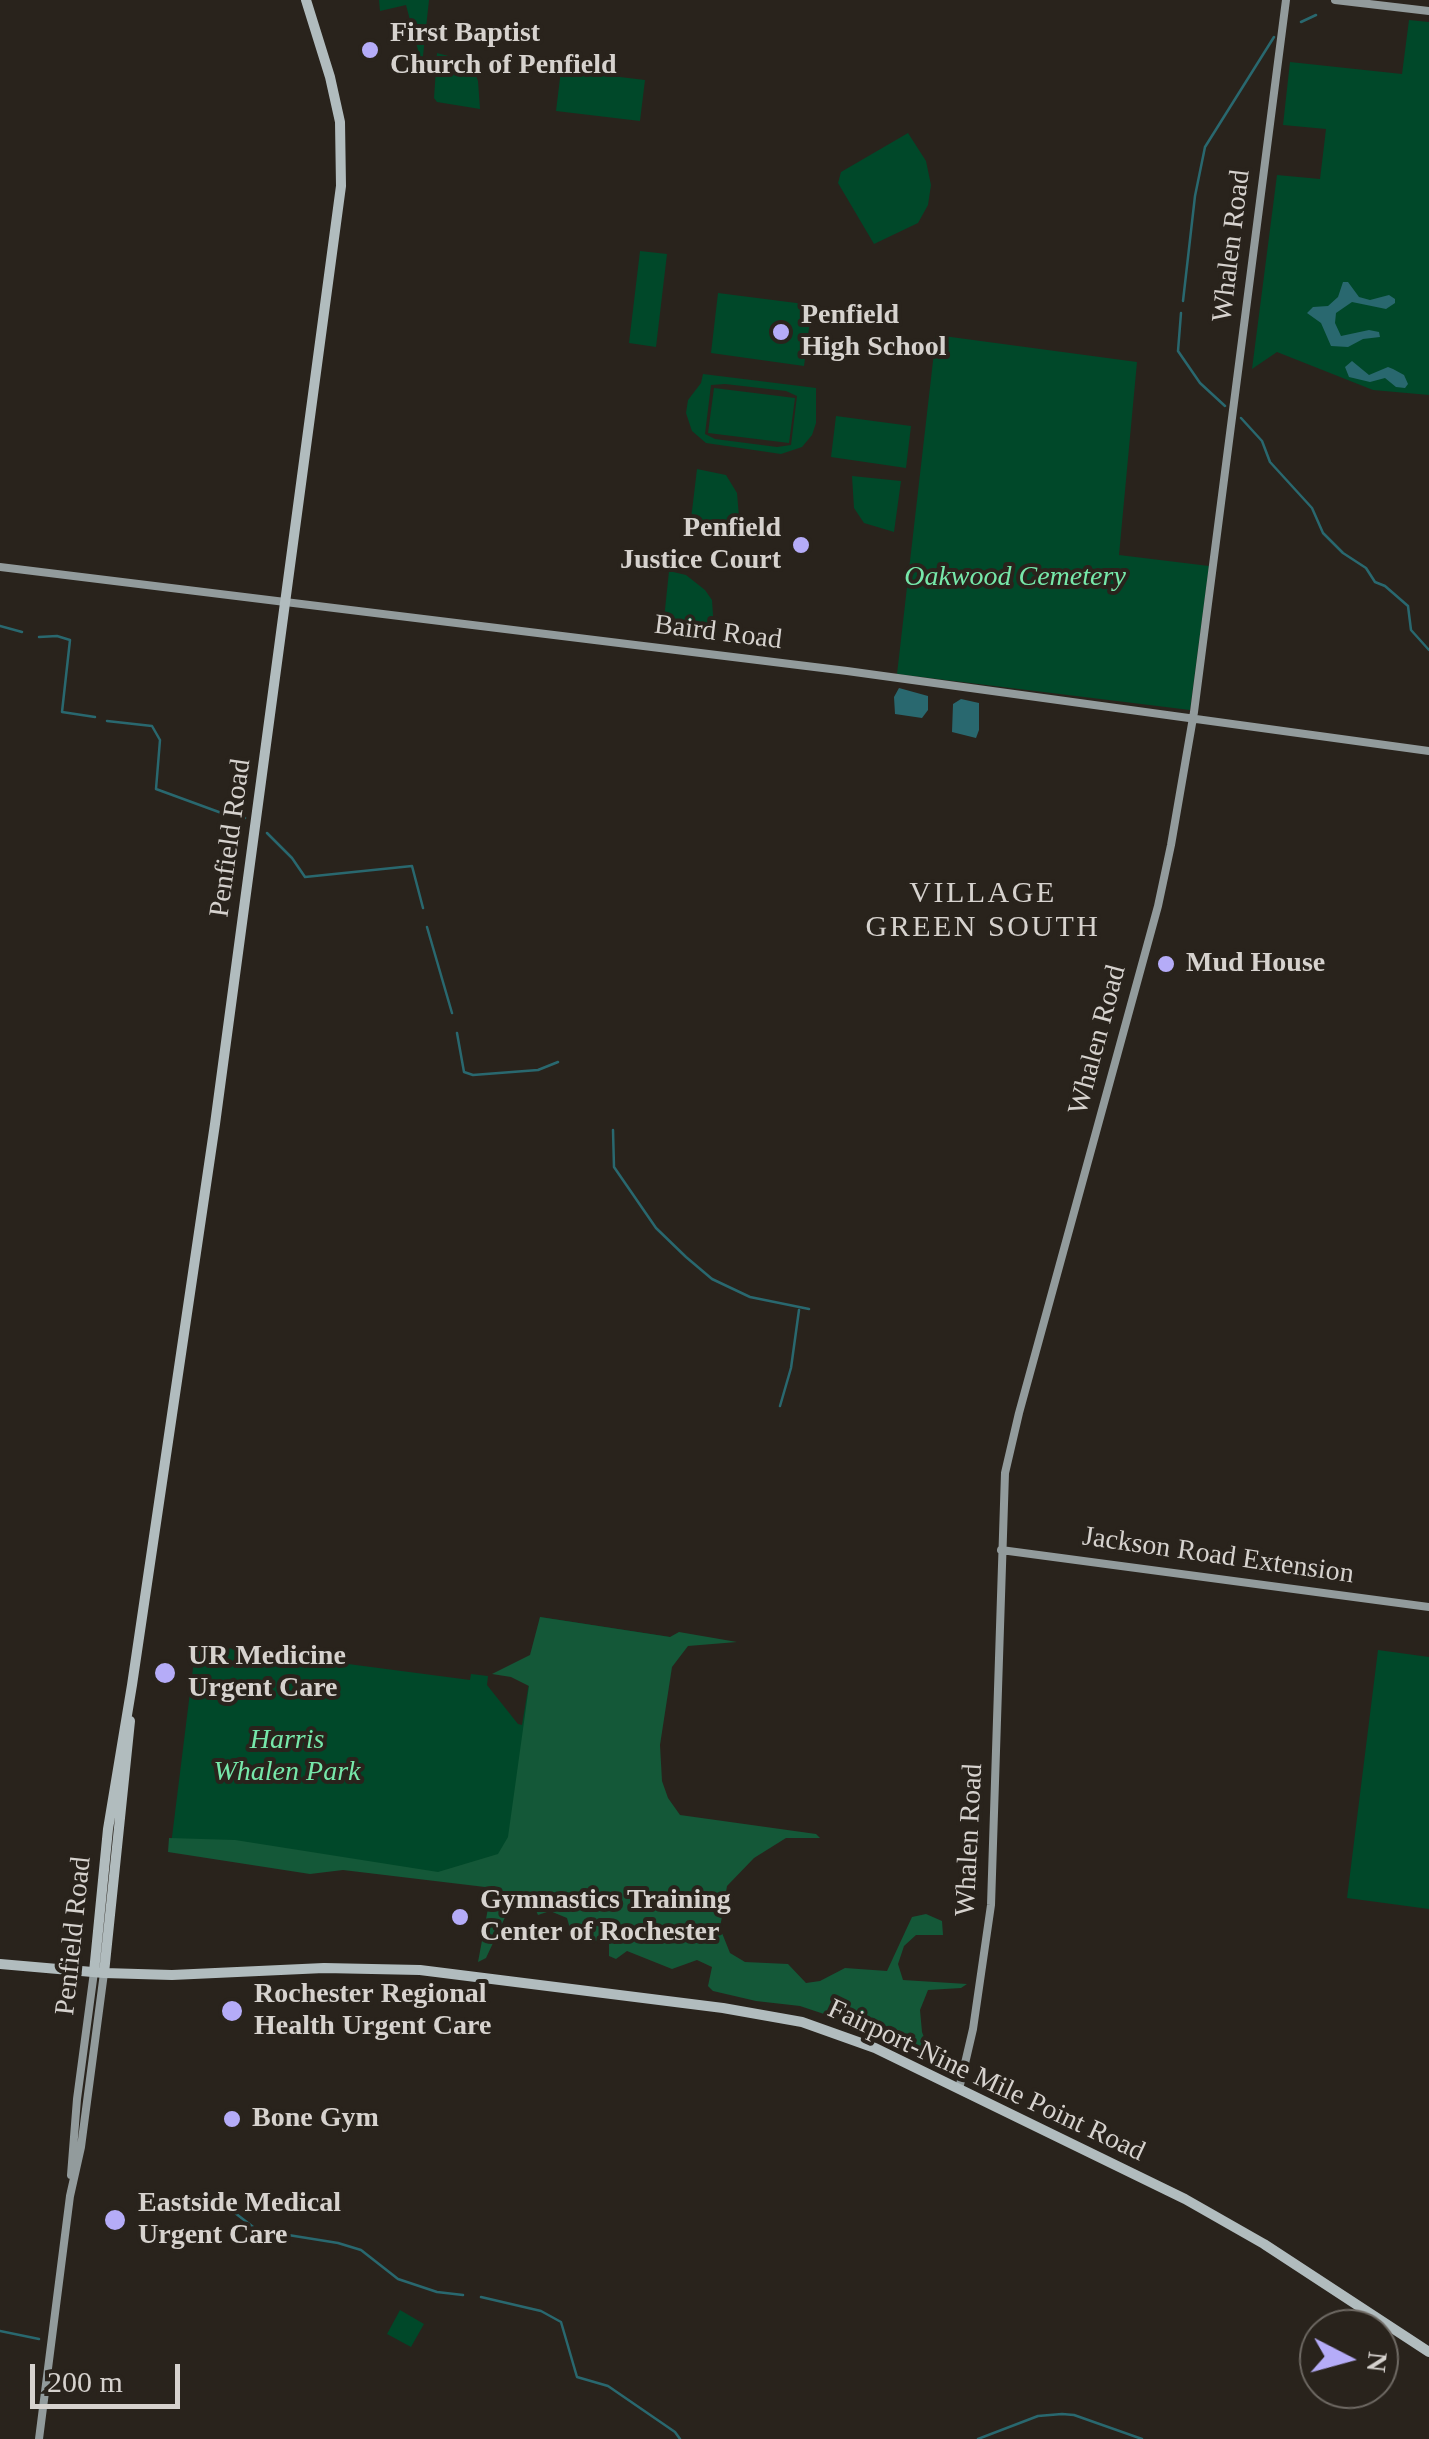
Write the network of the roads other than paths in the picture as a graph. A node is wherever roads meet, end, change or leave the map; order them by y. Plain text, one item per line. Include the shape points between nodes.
1 (306, 0) edge
2 (1286, 0) edge
3 (1335, 0) edge
4 (1429, 12) edge
5 (0, 567) edge
6 (284, 600) junction
7 (1193, 717) junction
8 (1429, 751) edge
9 (1001, 1550) junction
10 (1429, 1607) edge
11 (0, 1964) edge
12 (99, 1973) junction
13 (959, 2089) junction
14 (1429, 2352) edge
15 (38, 2439) edge

1 - 6 main road, Penfield Road via 336,102 342,163
2 - 7 street, Whalen Road
3 - 4 street
5 - 6 street, Baird Road
6 - 7 street, Baird Road
6 - 12 main road, Penfield Road via 249,880 108,1829
7 - 8 street, Baird Road
7 - 9 street, Whalen Road via 1160,900 1008,1460
9 - 10 street, Jackson Road Extension
9 - 13 street, Whalen Road via 992,1905
11 - 12 main road, Fairport-Nine Mile Point Road
12 - 13 main road, Fairport-Nine Mile Point Road via 420,1970 723,2008 826,2029
12 - 15 street, Penfield Road
13 - 14 main road, Fairport-Nine Mile Point Road via 1214,2215

